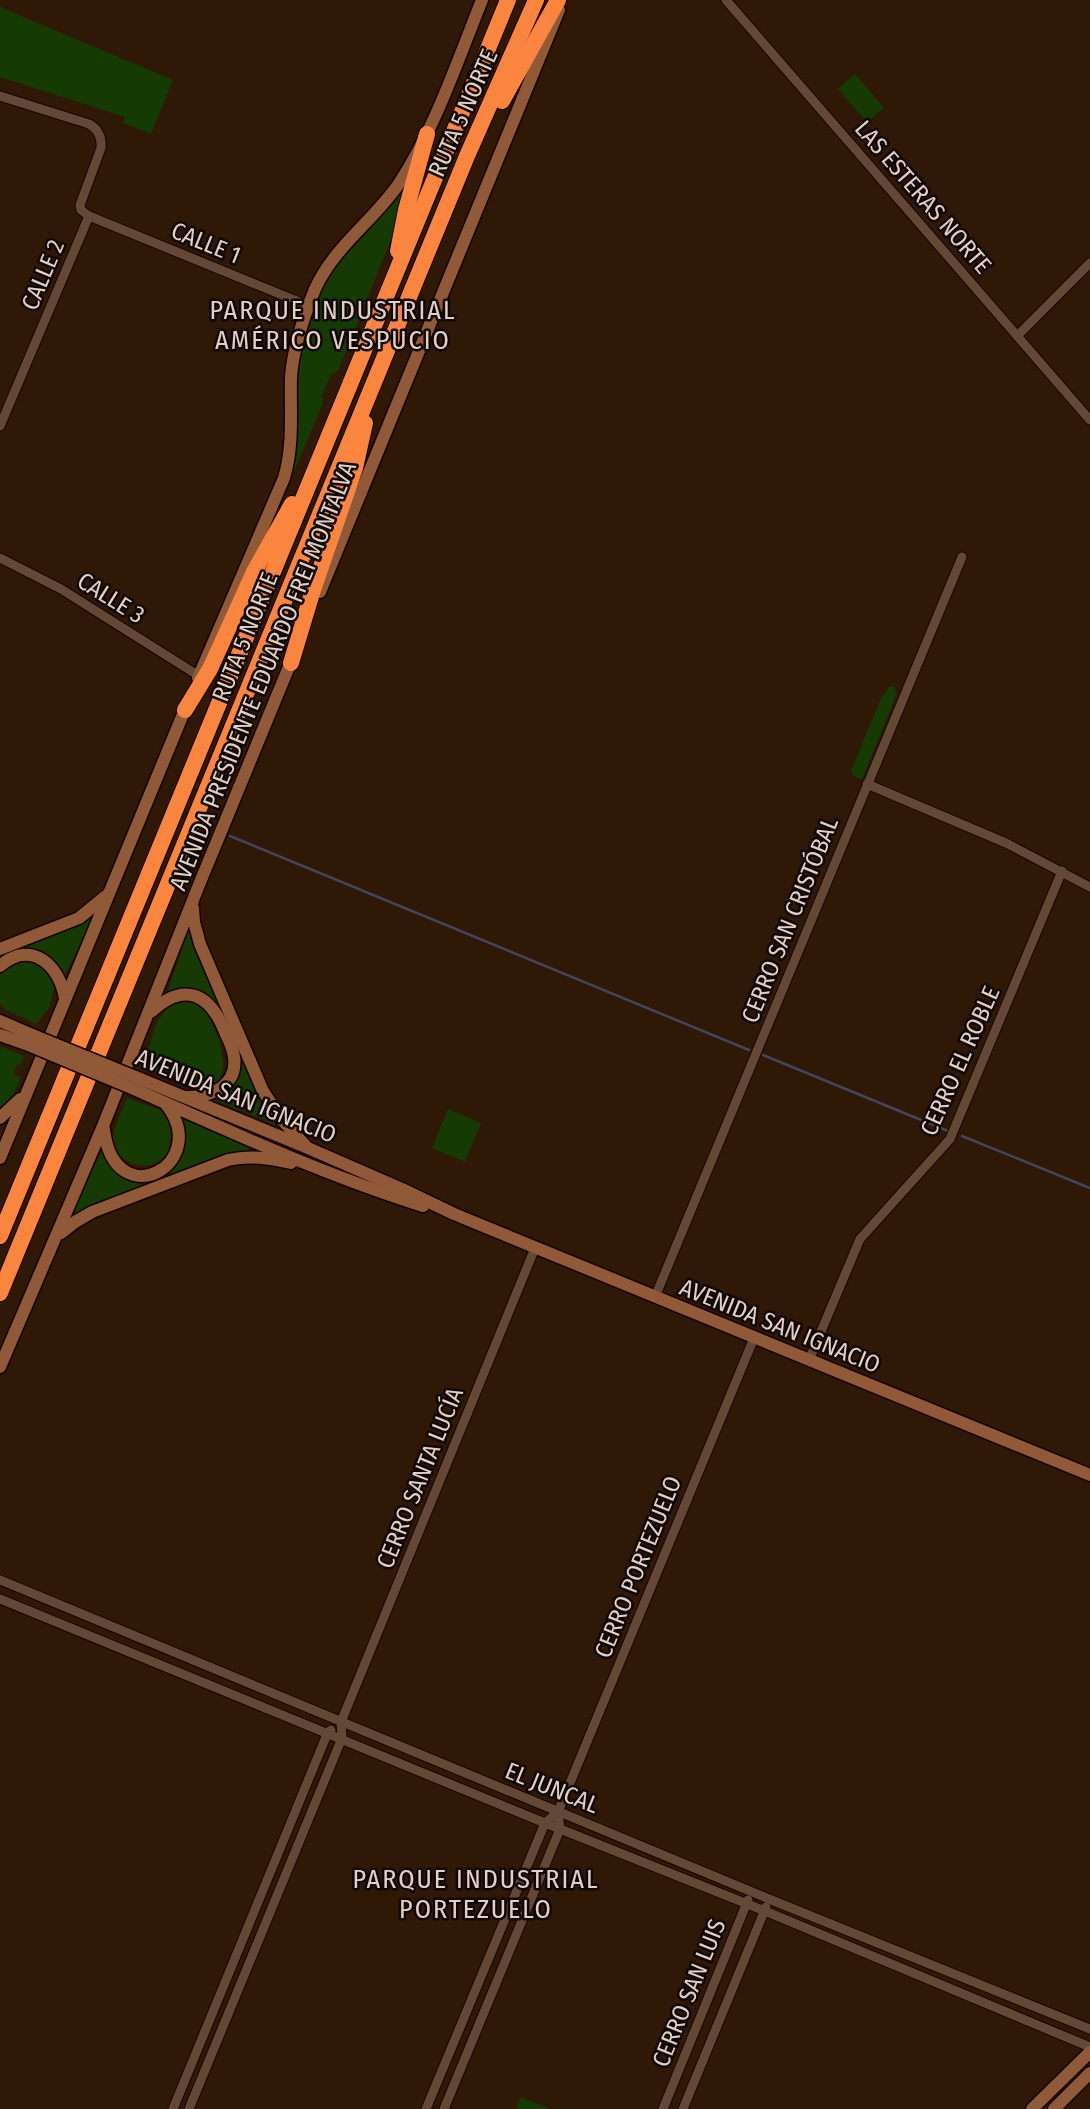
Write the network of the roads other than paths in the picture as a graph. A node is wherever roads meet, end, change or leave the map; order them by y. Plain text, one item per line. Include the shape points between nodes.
1 (482, 0) edge
2 (508, 0) edge
3 (536, 0) edge
4 (561, 0) edge
5 (726, 0) edge
6 (0, 96) edge
7 (427, 135) junction
8 (467, 156) junction
9 (89, 216) junction
10 (1090, 263) edge
11 (395, 274) junction
12 (309, 306) junction
13 (1017, 336) junction
14 (370, 393) junction
15 (1090, 420) edge
16 (0, 426) edge
17 (324, 448) junction
18 (962, 557) dead end
19 (0, 558) edge
20 (291, 663) junction
21 (199, 676) junction
22 (185, 710) junction
23 (867, 784) junction
24 (1062, 871) junction
25 (1090, 887) edge
26 (110, 890) junction
27 (194, 898) junction
28 (0, 949) edge
29 (0, 966) edge
30 (65, 999) junction
31 (0, 1013) edge
32 (149, 1014) junction
33 (0, 1021) edge
34 (14, 1027) junction
35 (0, 1035) edge
36 (28, 1039) junction
37 (136, 1084) junction
38 (29, 1087) junction
39 (183, 1097) junction
40 (165, 1103) junction
41 (0, 1118) edge
42 (103, 1126) junction
43 (308, 1148) junction
44 (0, 1158) edge
45 (317, 1167) junction
46 (454, 1214) junction
47 (0, 1236) edge
48 (55, 1239) junction
49 (535, 1248) junction
50 (0, 1293) edge
51 (655, 1297) junction
52 (754, 1338) junction
53 (808, 1360) junction
54 (0, 1367) edge
55 (1090, 1475) edge
56 (0, 1580) edge
57 (0, 1599) edge
58 (341, 1722) junction
59 (328, 1732) junction
60 (342, 1738) junction
61 (558, 1812) junction
62 (545, 1823) junction
63 (560, 1829) junction
64 (751, 1892) junction
65 (769, 1899) junction
66 (747, 1903) junction
67 (765, 1911) junction
68 (1090, 2029) edge
69 (1090, 2049) edge
70 (1090, 2073) edge
71 (173, 2109) edge
72 (189, 2109) edge
73 (426, 2109) edge
74 (444, 2109) edge
75 (663, 2109) edge
76 (683, 2109) edge
77 (1032, 2109) edge
78 (1054, 2109) edge

1 - 7 main road
2 - 11 highway, RUTA 5 NORTE
3 - 8 highway, RUTA 5 NORTE
4 - 8 highway
4 - 20 main road, AVENIDA PRESIDENTE EDUARDO FREI MONTALVA
5 - 13 street, LAS ESTERAS NORTE
6 - 9 street via 89,124 98,131 101,148 79,205
7 - 11 highway via 399,238
7 - 12 main road via 393,192 331,261
8 - 14 highway, RUTA 5 NORTE
9 - 12 street, CALLE 1
9 - 16 street, CALLE 2
10 - 13 street
11 - 17 highway, RUTA 5 NORTE
12 - 21 main road via 292,366 291,444 284,478
13 - 15 street, LAS ESTERAS NORTE
14 - 20 highway via 355,468
14 - 50 highway, RUTA 5 NORTE
17 - 22 highway via 264,553
17 - 47 highway, RUTA 5 NORTE
18 - 23 street, CERRO SAN CRISTÓBAL
19 - 21 street, CALLE 3 via 61,589
20 - 27 main road, AVENIDA PRESIDENTE EDUARDO FREI MONTALVA
21 - 22 main road
22 - 26 main road
23 - 24 street
23 - 51 street, CERRO SAN CRISTÓBAL
24 - 25 street
24 - 53 street, CERRO EL ROBLE via 950,1139 862,1235
26 - 28 main road via 79,918
26 - 30 main road
27 - 32 main road, AVENIDA PRESIDENTE EDUARDO FREI MONTALVA
27 - 43 main road via 197,937 263,1091
29 - 30 main road via 19,956 42,959 59,978
30 - 38 main road
31 - 34 main road
32 - 39 main road via 170,998 193,995 214,1010 228,1037 235,1065 226,1085 210,1095
32 - 42 main road, AVENIDA PRESIDENTE EDUARDO FREI MONTALVA
33 - 34 main road, AVENIDA SAN IGNACIO
34 - 36 main road, AVENIDA SAN IGNACIO
35 - 36 main road, AVENIDA SAN IGNACIO
36 - 37 main road, AVENIDA SAN IGNACIO, bridge
37 - 39 main road, AVENIDA SAN IGNACIO
37 - 40 main road, AVENIDA SAN IGNACIO
38 - 41 main road
38 - 44 main road
39 - 43 main road, AVENIDA SAN IGNACIO
40 - 42 main road via 175,1120 178,1144 170,1162 156,1173 137,1175 117,1165 107,1150
40 - 45 main road, AVENIDA SAN IGNACIO
42 - 48 main road, AVENIDA PRESIDENTE EDUARDO FREI MONTALVA
43 - 46 main road, AVENIDA SAN IGNACIO
45 - 46 main road, AVENIDA SAN IGNACIO
45 - 48 main road via 259,1157 228,1160 92,1212
46 - 49 main road, AVENIDA SAN IGNACIO
48 - 54 main road, AVENIDA PRESIDENTE EDUARDO FREI MONTALVA
49 - 51 main road, AVENIDA SAN IGNACIO
49 - 58 street, CERRO SANTA LUCÍA
51 - 52 main road, AVENIDA SAN IGNACIO
52 - 53 main road, AVENIDA SAN IGNACIO
52 - 61 street, CERRO PORTEZUELO
53 - 55 main road, AVENIDA SAN IGNACIO
56 - 58 street, EL JUNCAL
57 - 59 street, EL JUNCAL
58 - 59 street
58 - 60 street, CERRO SANTA LUCÍA
58 - 61 street, EL JUNCAL
59 - 60 street, EL JUNCAL
59 - 71 street
60 - 62 street, EL JUNCAL
60 - 72 street, CERRO SANTA LUCÍA
61 - 62 street, CERRO PORTEZUELO
61 - 63 street, CERRO PORTEZUELO
61 - 64 street, EL JUNCAL
62 - 63 street, EL JUNCAL
62 - 73 street, CERRO PORTEZUELO
63 - 66 street, EL JUNCAL
63 - 74 street, CERRO PORTEZUELO
64 - 65 street, EL JUNCAL
64 - 66 street, CERRO SAN LUIS
65 - 67 street, CERRO SAN LUIS
65 - 68 street, EL JUNCAL
66 - 67 street, EL JUNCAL
66 - 75 street, CERRO SAN LUIS
67 - 69 street, EL JUNCAL
67 - 76 street, CERRO SAN LUIS
69 - 77 main road
70 - 78 main road

